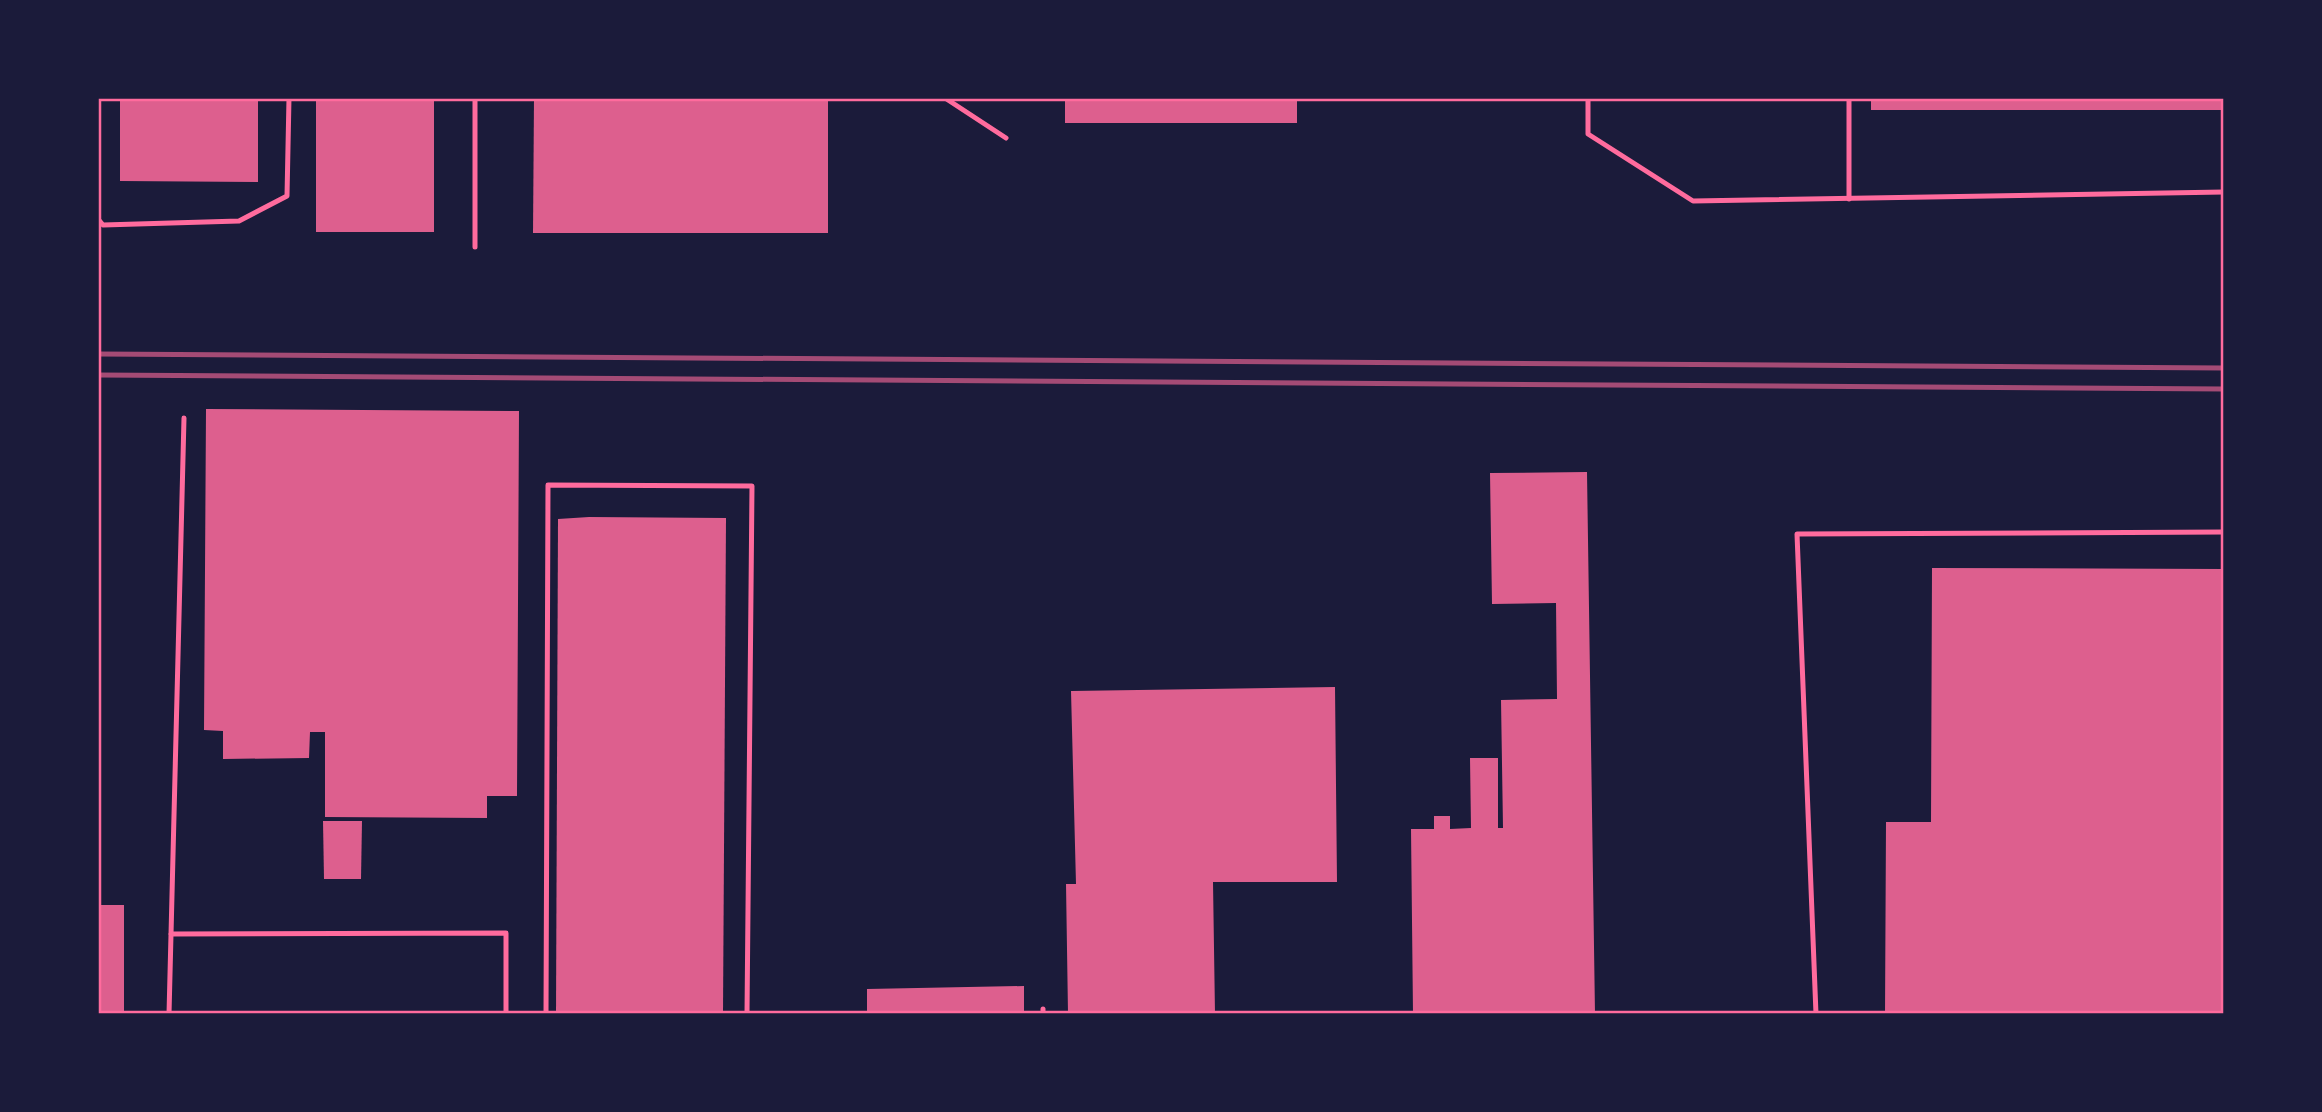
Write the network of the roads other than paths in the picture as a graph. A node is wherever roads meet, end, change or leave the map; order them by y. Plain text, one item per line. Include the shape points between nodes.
1 (289, 98) edge
2 (475, 98) edge
3 (945, 98) edge
4 (1588, 98) edge
5 (1849, 98) edge
6 (1006, 138) dead end
7 (2224, 192) edge
8 (1849, 199) junction
9 (98, 219) edge
10 (475, 247) dead end
11 (184, 418) dead end
12 (2224, 532) edge
13 (171, 934) junction
14 (169, 1014) edge
15 (506, 1014) edge
16 (545, 1014) edge
17 (747, 1014) edge
18 (1816, 1014) edge

1 - 9 lane via 287,196 239,221 103,225
2 - 10 lane
3 - 6 lane
4 - 8 lane via 1588,134 1693,201
5 - 8 lane
7 - 8 lane
11 - 13 lane
12 - 18 lane via 1797,534
13 - 14 lane
13 - 15 lane via 506,933
16 - 17 lane via 548,485 561,485 751,486

